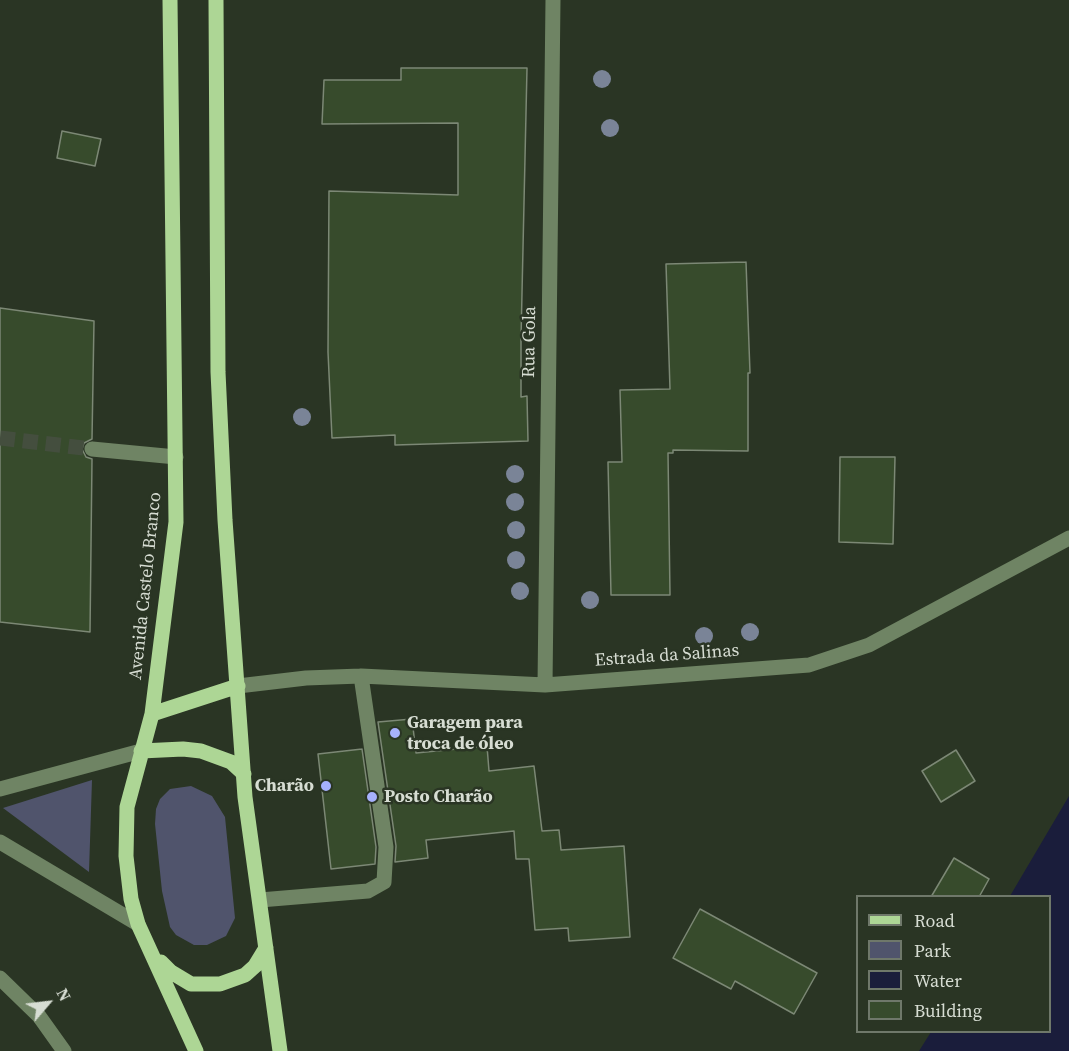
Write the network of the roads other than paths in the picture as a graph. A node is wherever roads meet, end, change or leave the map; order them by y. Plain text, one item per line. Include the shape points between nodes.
1 (171, 0) edge
2 (216, 0) edge
3 (553, 0) edge
4 (92, 449) tunnel mouth
5 (176, 457) junction
6 (1069, 538) edge
7 (361, 676) junction
8 (238, 686) junction
9 (545, 686) junction
10 (152, 714) junction
11 (141, 751) junction
12 (244, 774) junction
13 (0, 789) edge
14 (0, 842) edge
15 (260, 900) junction
16 (138, 924) junction
17 (266, 948) junction
18 (153, 953) junction
19 (0, 978) edge
20 (64, 1051) edge
21 (196, 1051) edge
22 (280, 1051) edge

1 - 5 main road, Avenida Castelo Branco
2 - 8 main road via 218,372
3 - 9 street, Rua Gola
4 - 5 street
5 - 10 main road, Avenida Castelo Branco via 176,522
6 - 9 street, Estrada da Salinas via 869,645 809,665
7 - 8 street, Estrada da Salinas
7 - 9 street, Estrada da Salinas
7 - 15 street via 386,847 384,882 368,891
8 - 10 main road
8 - 12 main road
10 - 11 main road, Avenida Castelo Branco
11 - 12 main road via 201,751 231,762
11 - 13 street
11 - 16 main road, Avenida Castelo Branco via 127,807 126,856
12 - 15 main road
14 - 16 street
15 - 17 main road
16 - 18 main road, Avenida Castelo Branco
17 - 18 main road via 245,975 209,985 180,979
17 - 22 main road
18 - 21 main road, Avenida Castelo Branco
19 - 20 street via 39,1016

